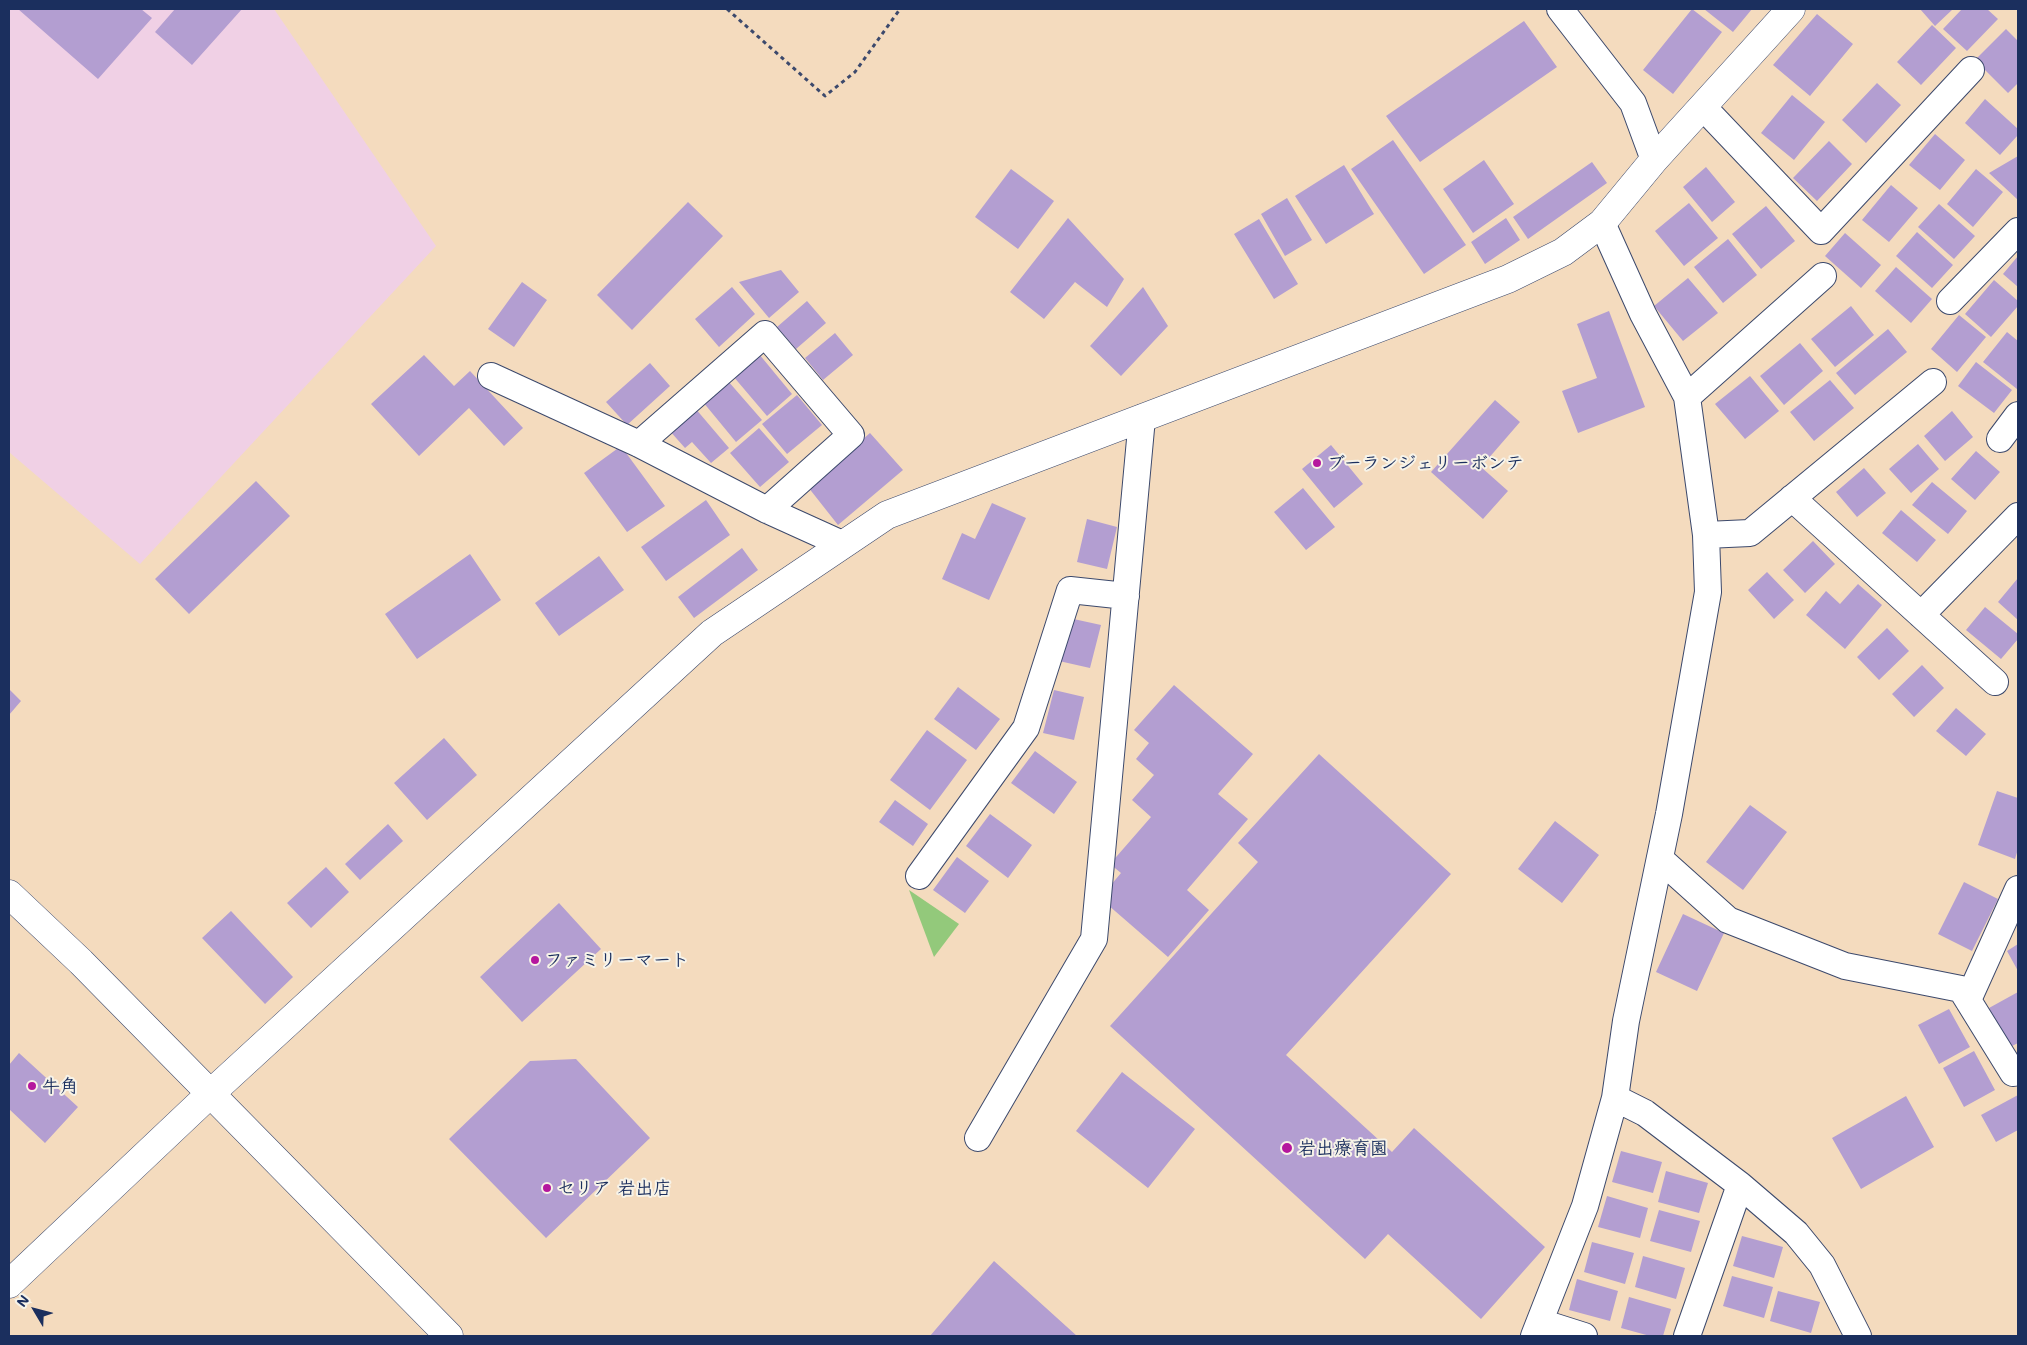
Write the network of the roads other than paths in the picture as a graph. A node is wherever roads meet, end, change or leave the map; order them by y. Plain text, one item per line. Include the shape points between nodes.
1 (1560, 9) edge
2 (1791, 9) edge
3 (1970, 70) dead end
4 (1703, 107) junction
5 (1654, 160) junction
6 (1602, 223) junction
7 (2018, 231) edge
8 (1823, 276) dead end
9 (1950, 301) dead end
10 (491, 376) dead end
11 (1933, 382) dead end
12 (1687, 396) junction
13 (2018, 415) edge
14 (1142, 418) junction
15 (2000, 439) dead end
16 (639, 444) junction
17 (1792, 498) junction
18 (768, 510) junction
19 (2018, 516) edge
20 (1706, 535) junction
21 (842, 544) junction
22 (1126, 596) junction
23 (1921, 616) junction
24 (1994, 682) dead end
25 (1660, 859) junction
26 (919, 876) dead end
27 (2018, 889) edge
28 (9, 894) edge
29 (1968, 1000) junction
30 (2018, 1070) edge
31 (210, 1094) junction
32 (1614, 1098) junction
33 (978, 1138) dead end
34 (1740, 1185) junction
35 (9, 1284) edge
36 (1537, 1329) edge
37 (449, 1336) edge
38 (1584, 1336) edge
39 (1687, 1336) edge
40 (1858, 1336) edge

1 - 5 street via 1633,103
2 - 4 street
3 - 4 street via 1821,231
4 - 5 street
5 - 6 street
6 - 12 street via 1643,314
6 - 14 street via 1563,252 1508,278
7 - 9 street
8 - 12 street
10 - 16 street
11 - 17 street
12 - 20 street
13 - 15 street
14 - 21 street via 887,514
14 - 22 street
16 - 18 street
16 - 18 street via 765,334 851,435
17 - 20 street via 1750,533
17 - 23 street
18 - 21 street
19 - 23 street
20 - 25 street via 1708,592
21 - 31 street via 712,633
22 - 26 street via 1070,590 1026,728
22 - 33 street via 1094,939
23 - 24 street
25 - 29 street via 1728,920 1845,966 1961,989
25 - 32 street via 1626,1021
27 - 29 street
28 - 31 street via 81,962
29 - 30 street via 2013,1073
31 - 35 street
31 - 37 street
32 - 34 street via 1645,1113
32 - 36 street via 1584,1206
34 - 39 street
34 - 40 street via 1796,1233 1822,1265
36 - 38 street

